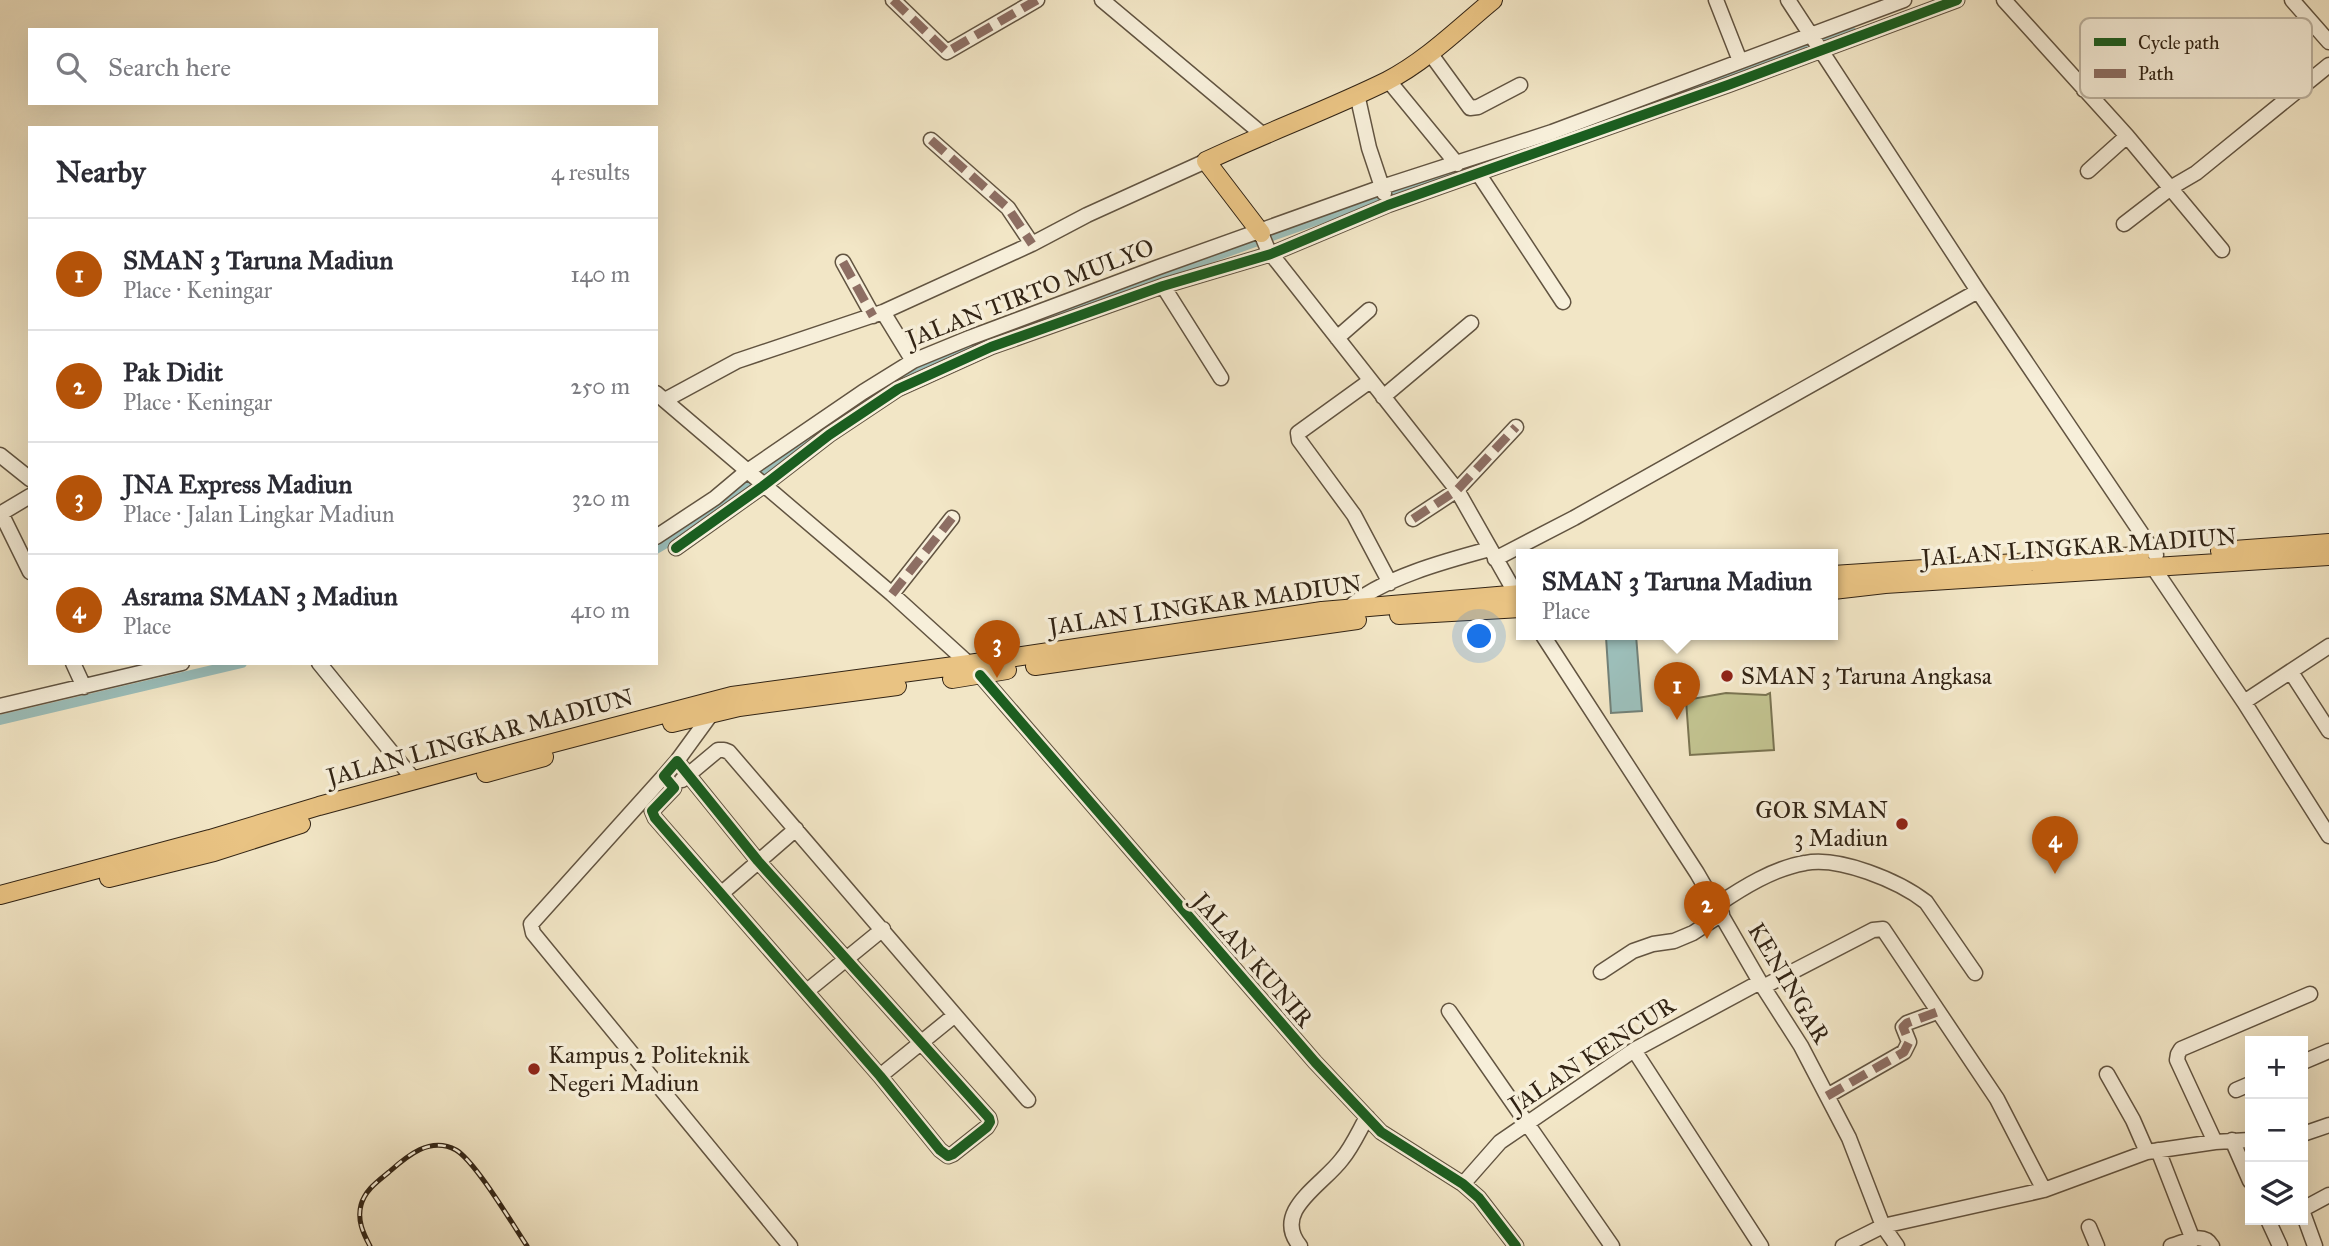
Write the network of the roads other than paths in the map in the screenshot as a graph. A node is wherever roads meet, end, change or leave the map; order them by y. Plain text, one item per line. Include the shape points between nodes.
1 (893, 0) edge
2 (1037, 0) edge
3 (1102, 0) edge
4 (1493, 0) edge
5 (1716, 0) edge
6 (1788, 0) edge
7 (1904, 0) edge
8 (1957, 0) edge
9 (2004, 0) edge
10 (2292, 0) edge
11 (2308, 18) edge
12 (2312, 23) edge
13 (1815, 42) junction
14 (2329, 42) edge
15 (1430, 53) junction
16 (1740, 61) junction
17 (2329, 65) edge
18 (2312, 79) edge
19 (1388, 80) junction
20 (1520, 85) dead end
21 (2080, 85) edge
22 (1357, 94) junction
23 (2092, 98) edge
24 (2288, 98) edge
25 (1262, 134) junction
26 (2127, 136) junction
27 (931, 140) dead end
28 (1206, 162) junction
29 (1457, 164) junction
30 (2088, 171) dead end
31 (1478, 173) junction
32 (2172, 187) junction
33 (1385, 196) junction
34 (2124, 224) dead end
35 (1265, 242) junction
36 (1032, 244) junction
37 (2222, 250) dead end
38 (843, 262) dead end
39 (1163, 286) junction
40 (1978, 291) junction
41 (1563, 302) dead end
42 (1369, 310) dead end
43 (878, 314) junction
44 (1472, 323) dead end
45 (1336, 338) junction
46 (913, 361) junction
47 (1221, 378) dead end
48 (1370, 381) junction
49 (660, 397) edge
50 (1383, 397) junction
51 (1516, 427) dead end
52 (0, 455) edge
53 (28, 477) edge
54 (755, 479) junction
55 (1457, 490) junction
56 (28, 497) edge
57 (1, 513) edge
58 (952, 518) dead end
59 (1413, 519) dead end
60 (658, 536) edge
61 (2329, 543) edge
62 (676, 548) dead end
63 (1492, 554) junction
64 (2329, 556) edge
65 (2155, 561) junction
66 (28, 568) edge
67 (1838, 575) edge
68 (1390, 583) junction
69 (1838, 589) edge
70 (1516, 593) edge
71 (892, 594) junction
72 (1516, 600) edge
73 (1350, 614) junction
74 (1546, 640) edge
75 (2329, 646) edge
76 (74, 665) edge
77 (174, 665) edge
78 (321, 665) edge
79 (975, 670) junction
80 (2291, 672) junction
81 (84, 687) junction
82 (2244, 702) junction
83 (0, 706) edge
84 (712, 713) junction
85 (2329, 731) edge
86 (677, 761) junction
87 (688, 774) junction
88 (664, 776) junction
89 (415, 781) junction
90 (674, 788) junction
91 (796, 829) junction
92 (2329, 836) edge
93 (212, 846) junction
94 (758, 861) junction
95 (722, 892) junction
96 (0, 895) edge
97 (0, 905) edge
98 (1719, 910) junction
99 (883, 929) junction
100 (847, 958) junction
101 (1601, 972) dead end
102 (1975, 973) dead end
103 (1761, 985) junction
104 (807, 991) junction
105 (2310, 994) dead end
106 (1449, 1011) dead end
107 (1937, 1012) junction
108 (956, 1015) junction
109 (922, 1041) junction
110 (1634, 1050) junction
111 (2329, 1051) edge
112 (2308, 1060) edge
113 (2107, 1074) dead end
114 (880, 1076) junction
115 (2245, 1086) edge
116 (2236, 1090) dead end
117 (1827, 1096) junction
118 (1028, 1100) dead end
119 (1367, 1117) junction
120 (1527, 1124) junction
121 (2329, 1125) edge
122 (2308, 1131) edge
123 (2232, 1140) junction
124 (2245, 1140) edge
125 (2215, 1142) junction
126 (2152, 1151) junction
127 (2245, 1170) edge
128 (1463, 1184) junction
129 (2044, 1190) junction
130 (2329, 1195) edge
131 (2308, 1208) edge
132 (1887, 1225) junction
133 (2270, 1225) edge
134 (2308, 1225) edge
135 (2088, 1227) dead end
136 (2193, 1240) junction
137 (790, 1246) edge
138 (1300, 1246) edge
139 (1516, 1246) edge
140 (1612, 1246) edge
141 (1761, 1246) edge
142 (1843, 1246) edge
143 (1897, 1246) edge
144 (1906, 1246) edge
145 (2097, 1246) edge
146 (2171, 1246) edge
147 (2212, 1246) edge
148 (2280, 1246) edge
149 (2315, 1246) edge

1 - 2 street via 947,52
3 - 25 street
4 - 15 main road
5 - 16 street
6 - 13 street
7 - 13 street
8 - 13 street
9 - 21 street
10 - 11 street
12 - 14 street
13 - 16 street
13 - 31 street
13 - 40 street
15 - 19 main road
15 - 20 street via 1470,108
16 - 29 street
17 - 18 street
19 - 22 main road
19 - 29 street
22 - 25 main road
22 - 33 street
23 - 26 street
24 - 32 street
25 - 28 main road
26 - 30 street
26 - 32 street
27 - 36 street via 1008,208
28 - 35 main road
28 - 36 street
29 - 33 street
31 - 33 street
31 - 41 street
32 - 34 street
32 - 37 street
33 - 35 street
33 - 35 street
35 - 39 street
35 - 45 street
35 - 46 street, JALAN TIRTO MULYO via 970,338
36 - 43 street
38 - 43 street
39 - 47 street
39 - 54 street via 991,346 898,389
40 - 63 street via 1574,518
40 - 65 street
42 - 45 street
43 - 46 street
43 - 49 street via 737,361
44 - 50 street
45 - 48 street
46 - 54 street, JALAN TIRTO MULYO via 863,392
48 - 50 street
48 - 68 street via 1298,433 1353,515
49 - 54 street, JALAN KUNIR
50 - 55 street
51 - 55 street
52 - 53 street
54 - 60 street, JALAN TIRTO MULYO via 715,498
54 - 62 street
54 - 71 street, JALAN KUNIR
55 - 59 street
55 - 63 street
56 - 57 street
57 - 66 street
58 - 71 street
61 - 65 main road, JALAN LINGKAR MADIUN
63 - 68 street via 1456,558
63 - 70 street
64 - 65 main road, JALAN LINGKAR MADIUN
65 - 67 main road, JALAN LINGKAR MADIUN via 2059,559
65 - 69 main road, JALAN LINGKAR MADIUN
65 - 82 street
68 - 73 street via 1365,594
71 - 79 street, JALAN KUNIR
72 - 73 main road, JALAN LINGKAR MADIUN
73 - 79 main road, JALAN LINGKAR MADIUN
74 - 98 street, KENINGAR
75 - 80 street
76 - 81 street
77 - 81 street
78 - 89 street
79 - 84 main road, JALAN LINGKAR MADIUN
79 - 89 main road, JALAN LINGKAR MADIUN via 732,696
79 - 119 street, JALAN KUNIR
80 - 82 street
80 - 85 street
81 - 83 street
82 - 92 street
84 - 86 street
84 - 93 main road, JALAN LINGKAR MADIUN
86 - 87 street
86 - 88 street
87 - 90 street
87 - 91 street via 718,750 729,752
87 - 94 street
88 - 90 street
88 - 137 street via 531,924 533,933
89 - 93 main road, JALAN LINGKAR MADIUN via 319,806
90 - 95 street via 654,806 653,815
91 - 94 street
91 - 99 street
93 - 96 main road, JALAN LINGKAR MADIUN
93 - 97 main road, JALAN LINGKAR MADIUN
94 - 95 street
94 - 100 street
95 - 104 street
98 - 101 street via 1693,933 1633,951
98 - 102 street via 1787,868 1805,862 1839,864 1881,876 1927,902
98 - 103 street, KENINGAR
99 - 100 street
99 - 108 street
100 - 104 street
100 - 109 street
103 - 107 street, JALAN KENCUR via 1883,929
103 - 110 street, JALAN KENCUR
103 - 117 street, KENINGAR
104 - 114 street
105 - 125 street via 2181,1049 2177,1060
106 - 120 street
107 - 117 street via 1903,1027 1909,1042 1904,1052
107 - 129 street via 1997,1099
108 - 109 street
108 - 118 street
109 - 114 street
109 - 114 street via 989,1118 987,1127 953,1154 944,1154
110 - 120 street, JALAN KENCUR
110 - 141 street
111 - 112 street
113 - 126 street
115 - 116 street
117 - 132 street, KENINGAR
119 - 128 street, JALAN KUNIR via 1391,1139
119 - 138 street via 1342,1159 1297,1208 1290,1230
120 - 128 street, JALAN KENCUR via 1500,1142
120 - 140 street
121 - 122 street
123 - 124 street
123 - 125 street
123 - 127 street
125 - 126 street
126 - 129 street
126 - 136 street
128 - 139 street, JALAN KUNIR
129 - 132 street
130 - 131 street
132 - 142 street
132 - 143 street
132 - 144 street
133 - 148 street
134 - 149 street
135 - 145 street
136 - 146 street
136 - 147 street via 2205,1238

